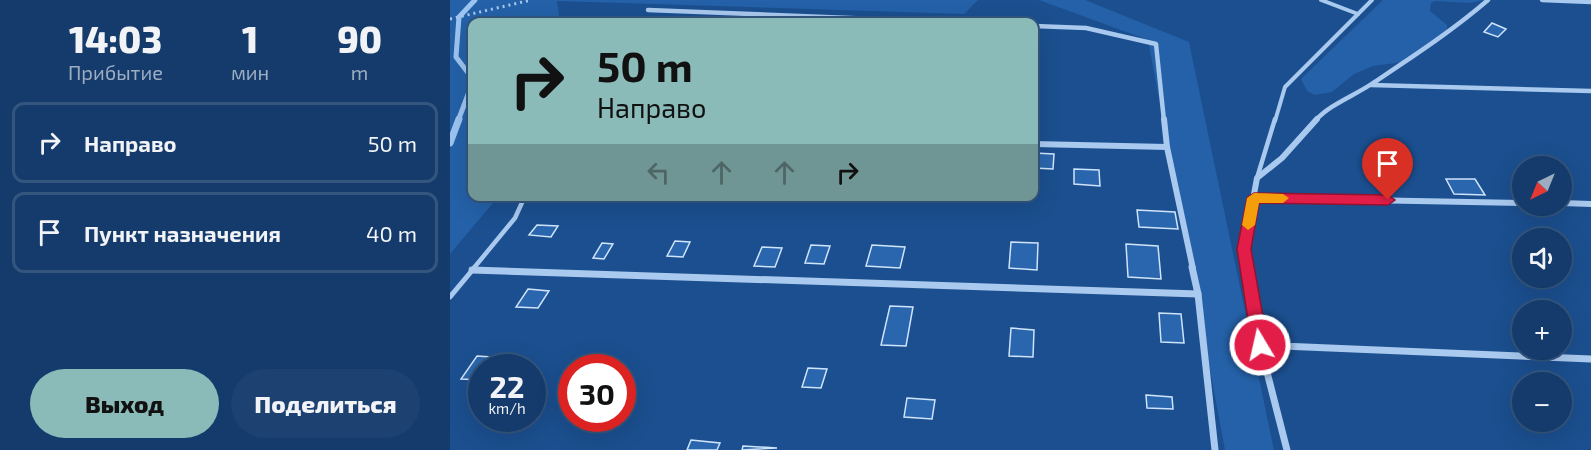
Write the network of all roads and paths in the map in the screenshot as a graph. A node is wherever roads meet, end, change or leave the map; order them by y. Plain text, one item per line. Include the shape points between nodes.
1 (531, 0) edge
2 (1321, 0) edge
3 (1372, 0) edge
4 (1488, 0) edge
5 (1542, 0) edge
6 (1591, 2) edge
7 (648, 10) dead end
8 (1358, 14) junction
9 (850, 18) edge
10 (450, 19) edge
11 (1038, 26) edge
12 (1370, 85) junction
13 (1591, 91) edge
14 (1038, 144) edge
15 (1167, 147) junction
16 (1257, 178) junction
17 (1254, 198) junction
18 (523, 201) edge
19 (1512, 203) edge
20 (1572, 203) edge
21 (1591, 204) edge
22 (472, 270) junction
23 (1198, 294) junction
24 (450, 297) edge
25 (1260, 345) junction
26 (1591, 359) edge
27 (1215, 450) edge
28 (1287, 450) edge

1 - 10 path
2 - 8 lane
3 - 8 lane
4 - 12 street
5 - 6 street
7 - 9 street
8 - 16 lane via 1285,87
11 - 15 street via 1086,28 1155,44
12 - 13 street
12 - 16 street via 1323,112 1282,158
14 - 15 street
15 - 23 street
16 - 17 street
17 - 19 street
17 - 25 street via 1244,249
18 - 22 lane via 515,218
20 - 21 street
22 - 23 street
22 - 24 lane
23 - 27 street
25 - 26 street
25 - 28 street

